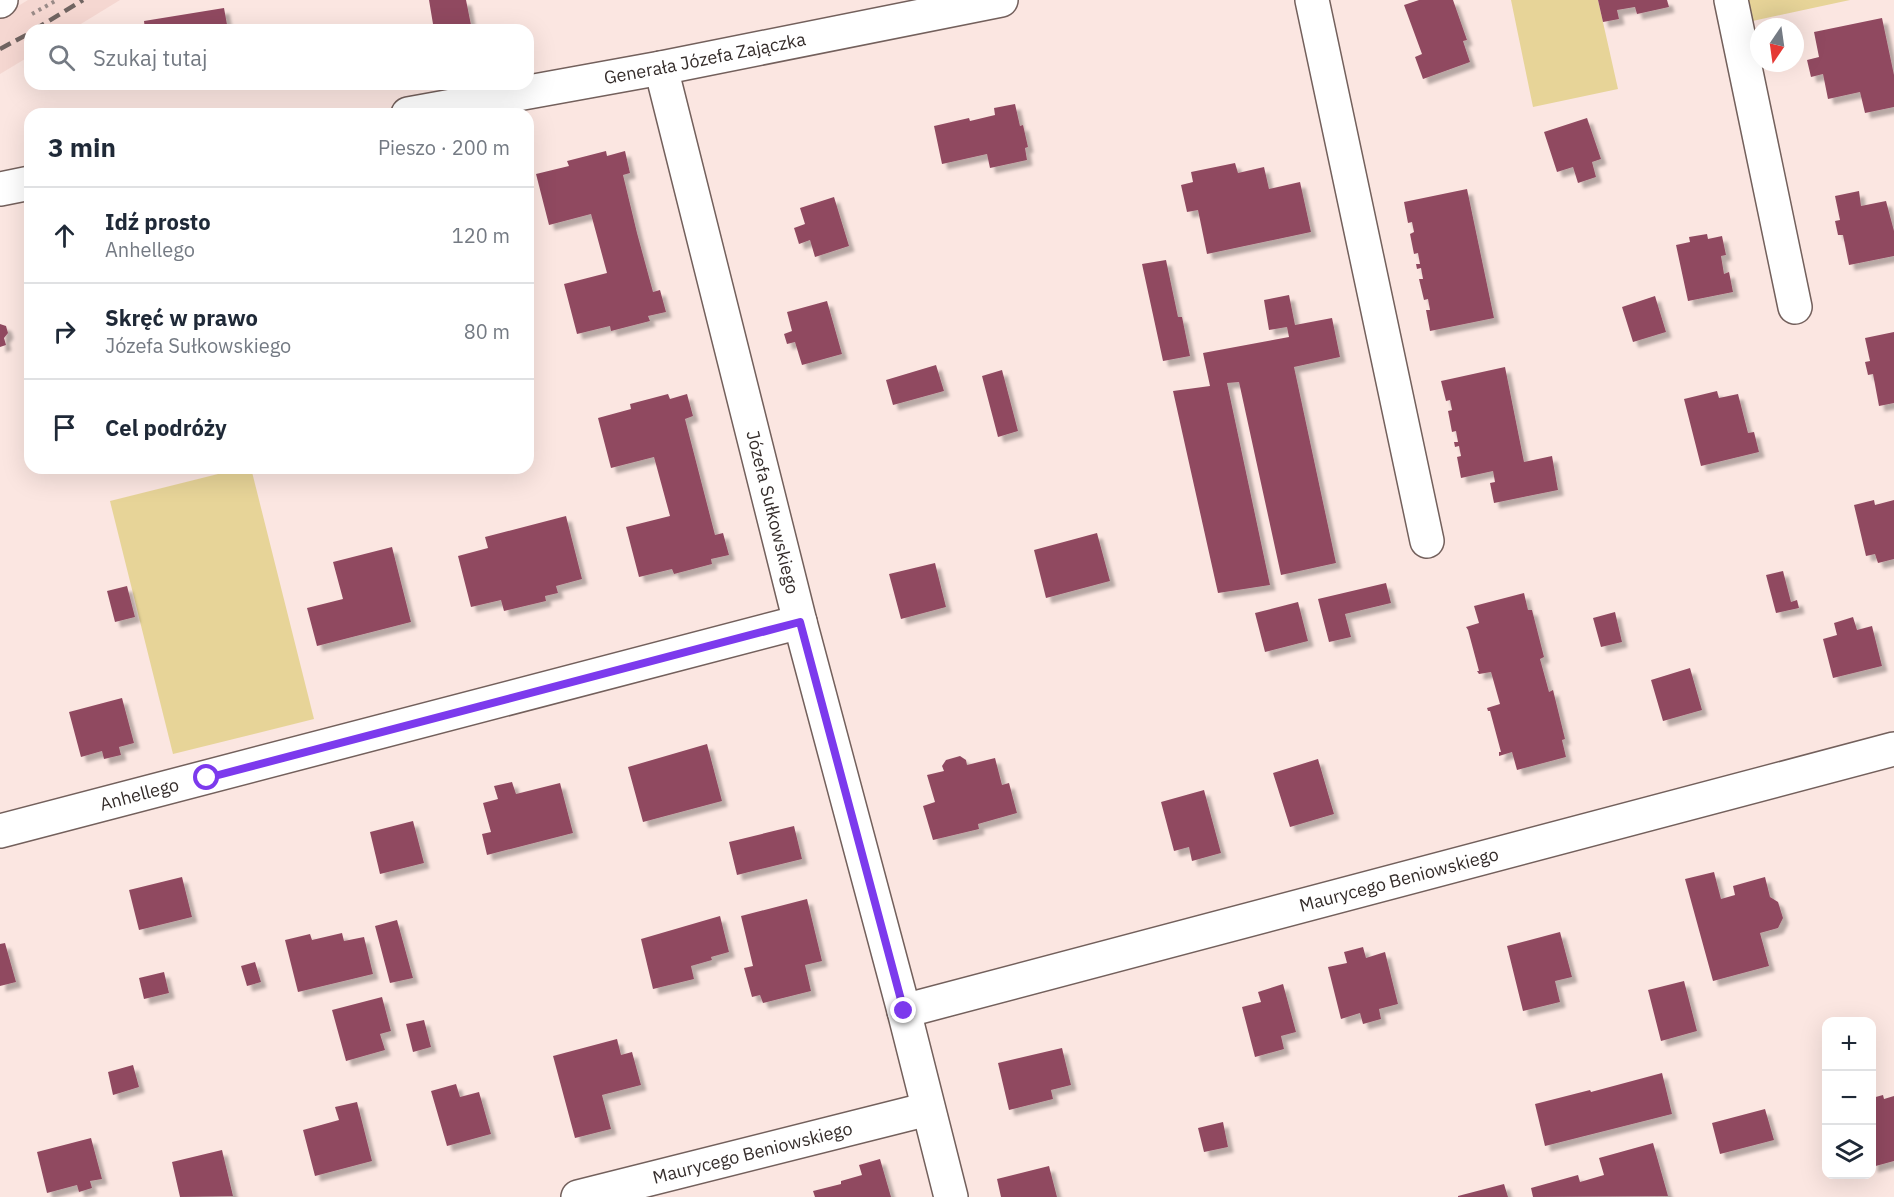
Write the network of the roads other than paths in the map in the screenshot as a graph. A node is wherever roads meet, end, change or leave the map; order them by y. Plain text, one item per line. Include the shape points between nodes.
1 (1001, 0) edge
2 (1312, 0) edge
3 (1731, 0) edge
4 (661, 68) junction
5 (441, 108) edge
6 (24, 184) edge
7 (0, 189) edge
8 (1795, 306) dead end
9 (1427, 541) dead end
10 (800, 622) junction
11 (1894, 749) edge
12 (0, 831) edge
13 (904, 1011) junction
14 (928, 1109) junction
15 (578, 1197) edge
16 (951, 1197) edge

1 - 4 street, Generała Józefa Zajączka
2 - 9 street
3 - 8 street
4 - 5 street, Generała Józefa Zajączka
4 - 10 street, Józefa Sułkowskiego
6 - 7 street
10 - 12 street, Anhellego
10 - 13 street, Józefa Sułkowskiego
11 - 13 street, Maurycego Beniowskiego
13 - 14 street, Józefa Sułkowskiego
14 - 15 street, Maurycego Beniowskiego
14 - 16 street, Józefa Sułkowskiego

